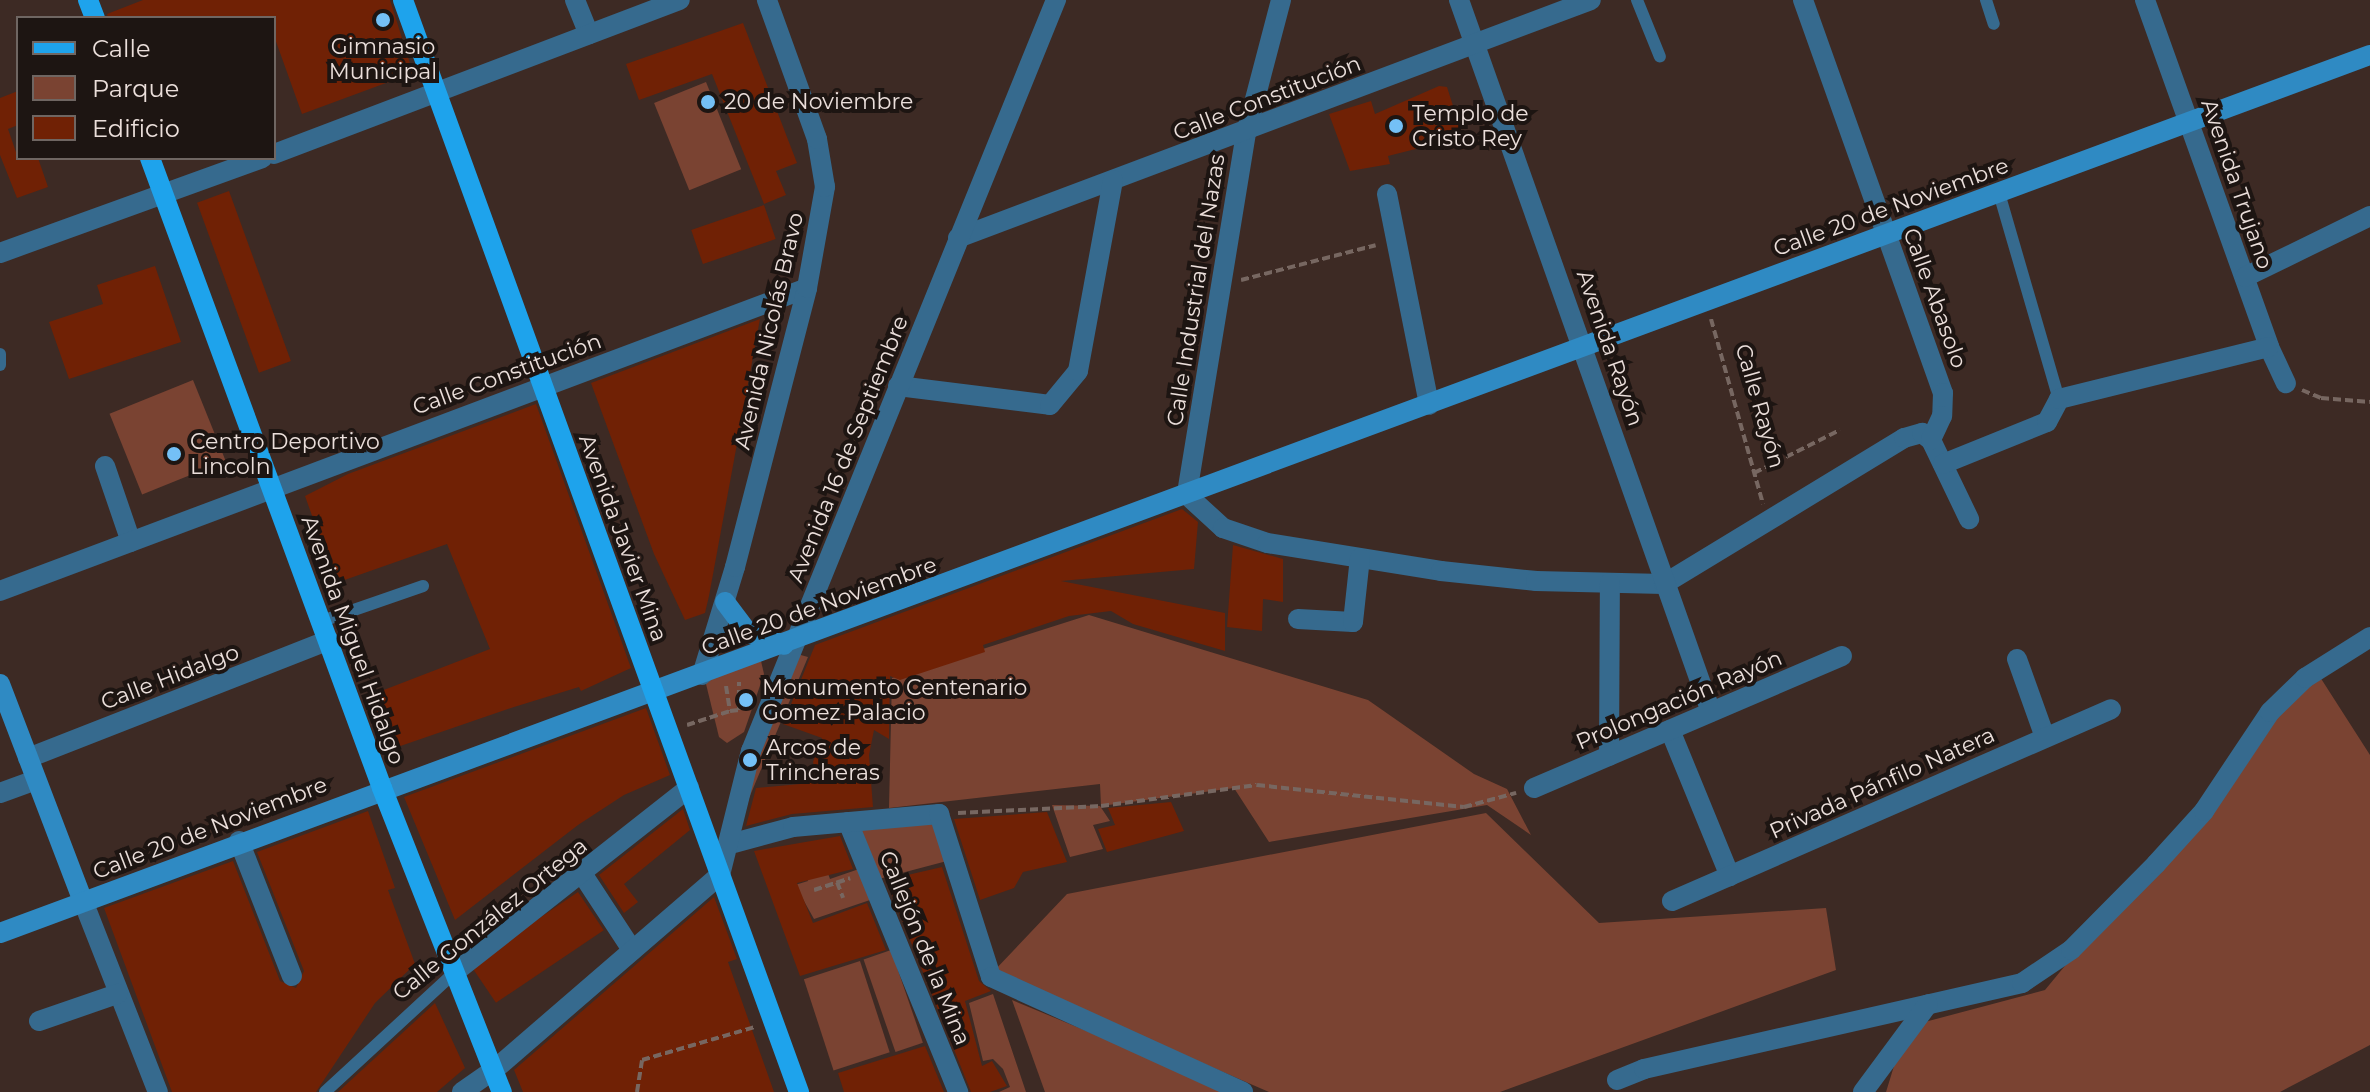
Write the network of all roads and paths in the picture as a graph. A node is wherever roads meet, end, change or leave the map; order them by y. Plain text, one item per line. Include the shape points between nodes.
1 (403, 0) edge
2 (575, 0) edge
3 (680, 0) edge
4 (767, 0) edge
5 (1056, 0) edge
6 (1281, 0) edge
7 (1459, 0) edge
8 (1591, 0) edge
9 (1637, 0) edge
10 (1803, 0) edge
11 (1986, 0) edge
12 (2145, 0) edge
13 (659, 4) edge
14 (1994, 24) dead end
15 (589, 34) junction
16 (1476, 43) junction
17 (2370, 55) edge
18 (1660, 57) dead end
19 (436, 92) junction
20 (2190, 122) junction
21 (1246, 133) junction
22 (276, 153) edge
23 (151, 160) edge
24 (257, 160) edge
25 (1113, 180) junction
26 (1999, 193) junction
27 (1387, 194) dead end
28 (165, 195) junction
29 (2370, 216) edge
30 (1886, 235) junction
31 (958, 238) junction
32 (1399, 239) junction
33 (0, 253) edge
34 (2245, 277) junction
35 (1220, 286) junction
36 (807, 288) junction
37 (1706, 302) junction
38 (1585, 347) junction
39 (2269, 347) junction
40 (0, 354) edge
41 (0, 365) edge
42 (2286, 383) joint
43 (898, 386) junction
44 (543, 387) junction
45 (2059, 399) junction
46 (2370, 402) edge
47 (1429, 405) junction
48 (1840, 430) dead end
49 (1931, 440) junction
50 (1943, 464) junction
51 (105, 466) dead end
52 (1754, 473) junction
53 (271, 488) junction
54 (1187, 495) junction
55 (1969, 519) dead end
56 (1768, 523) junction
57 (131, 542) junction
58 (1360, 558) junction
59 (1610, 583) junction
60 (1664, 584) junction
61 (423, 586) dead end
62 (0, 591) edge
63 (725, 602) junction
64 (1298, 619) dead end
65 (326, 630) junction
66 (2370, 637) edge
67 (791, 642) junction
68 (1842, 656) dead end
69 (2017, 659) dead end
70 (702, 675) junction
71 (0, 684) edge
72 (726, 686) dead end
73 (741, 690) dead end
74 (654, 693) junction
75 (2111, 709) dead end
76 (730, 711) junction
77 (1711, 712) junction
78 (1670, 730) junction
79 (668, 731) junction
80 (2045, 737) junction
81 (1609, 756) junction
82 (28, 758) junction
83 (36, 780) junction
84 (382, 788) junction
85 (689, 788) junction
86 (1534, 788) joint
87 (0, 793) edge
88 (939, 814) junction
89 (848, 822) junction
90 (239, 841) junction
91 (730, 844) junction
92 (867, 872) junction
93 (583, 875) junction
94 (720, 875) junction
95 (1730, 876) junction
96 (820, 877) dead end
97 (837, 882) junction
98 (823, 887) junction
99 (814, 890) dead end
100 (843, 898) dead end
101 (83, 901) junction
102 (1672, 901) dead end
103 (0, 933) edge
104 (632, 950) junction
105 (455, 972) junction
106 (292, 976) dead end
107 (117, 994) junction
108 (1928, 1004) junction
109 (39, 1021) dead end
110 (773, 1022) junction
111 (494, 1070) junction
112 (1624, 1086) edge
113 (1864, 1091) edge
114 (158, 1092) edge
115 (325, 1092) edge
116 (462, 1092) edge
117 (502, 1092) edge
118 (637, 1092) edge
119 (799, 1092) edge
120 (958, 1092) edge
121 (1243, 1092) edge

1 - 19 main road, Avenida Javier Mina
2 - 15 street
3 - 13 street
4 - 36 street, Avenida Nicolás Bravo via 824,163 822,212
5 - 31 street, Avenida 16 de Septiembre
6 - 21 street, Calle Industrial del Nazas
7 - 16 street, Avenida Rayón
8 - 16 street, Calle Constitución
9 - 18 lane
10 - 30 street, Calle Abasolo
11 - 14 lane
12 - 20 street, Avenida Trujano
13 - 15 street
15 - 19 street
16 - 21 street, Calle Constitución
16 - 38 street, Avenida Rayón
17 - 20 main road, Calle 20 de Noviembre
19 - 22 street
19 - 44 main road, Avenida Javier Mina
20 - 26 main road, Calle 20 de Noviembre
20 - 34 street, Avenida Trujano
21 - 25 street, Calle Constitución
21 - 35 street, Calle Industrial del Nazas
23 - 28 main road, Avenida Miguel Hidalgo
24 - 28 street
25 - 31 street, Calle Constitución
25 - 43 street via 1078,371 1050,405
26 - 30 main road, Calle 20 de Noviembre
26 - 45 lane
27 - 32 street
28 - 33 street
28 - 53 main road, Avenida Miguel Hidalgo
29 - 34 street
30 - 37 main road, Calle 20 de Noviembre
30 - 49 street, Calle Abasolo via 1943,393 1942,416
31 - 43 street, Avenida 16 de Septiembre
32 - 35 path
32 - 47 street
34 - 39 street, Avenida Trujano
35 - 54 street, Calle Industrial del Nazas
36 - 44 street, Calle Constitución
36 - 63 street, Avenida Nicolás Bravo
37 - 38 main road, Calle 20 de Noviembre
37 - 52 path, Calle Rayón
38 - 47 main road, Calle 20 de Noviembre
38 - 60 street, Avenida Rayón
39 - 42 street, Avenida Trujano
39 - 45 street
40 - 41 lane
42 - 46 path via 2321,398
43 - 67 street, Avenida 16 de Septiembre
44 - 53 street, Calle Constitución
44 - 74 main road, Avenida Javier Mina
45 - 50 street via 2040,426
47 - 54 main road, Calle 20 de Noviembre
48 - 52 path
49 - 50 street
49 - 56 street via 1922,433 1904,438
50 - 55 street
51 - 57 street
52 - 56 path, Calle Rayón
53 - 57 street, Calle Constitución
53 - 65 main road, Avenida Miguel Hidalgo
54 - 58 street via 1238,535
54 - 67 main road, Calle 20 de Noviembre
56 - 60 street
57 - 62 street, Calle Constitución
58 - 59 street via 1536,581
58 - 64 street via 1353,622
59 - 60 street
59 - 81 street
60 - 77 street, Avenida Rayón
61 - 65 lane
63 - 67 main road via 748,633
63 - 70 street, Avenida Nicolás Bravo
65 - 82 street, Calle Hidalgo
65 - 84 main road, Avenida Miguel Hidalgo
66 - 108 street via 2305,678 2270,712 2204,811 2071,950 2022,983
67 - 70 main road, Calle 20 de Noviembre
67 - 91 street, Avenida 16 de Septiembre via 751,751
68 - 77 street, Prolongación Rayón
69 - 80 street
70 - 74 main road, Calle 20 de Noviembre
71 - 82 main road
72 - 76 path
73 - 76 path via 739,710
74 - 79 main road, Avenida Javier Mina
74 - 84 main road, Calle 20 de Noviembre
75 - 80 street, Privada Pánfilo Natera
76 - 79 path
77 - 78 street, Prolongación Rayón
78 - 81 street, Prolongación Rayón
78 - 95 street
79 - 85 main road, Avenida Javier Mina
80 - 95 street, Privada Pánfilo Natera
81 - 86 street, Prolongación Rayón
82 - 83 main road
83 - 87 street
83 - 101 main road
84 - 90 main road, Calle 20 de Noviembre
84 - 105 main road, Avenida Miguel Hidalgo
85 - 93 street, Calle González Ortega
85 - 94 main road, Avenida Javier Mina
86 - 88 path via 1464,807 1257,785 1101,806
88 - 89 street
88 - 121 street via 991,977
89 - 91 street via 793,827
89 - 92 street, Callejón de la Mina
90 - 101 main road, Calle 20 de Noviembre
90 - 106 street
91 - 94 street, Avenida 16 de Septiembre
92 - 97 path
92 - 120 street, Callejón de la Mina
93 - 104 street
93 - 105 street, Calle González Ortega
94 - 104 street
94 - 110 main road, Avenida Javier Mina
95 - 102 street, Privada Pánfilo Natera
96 - 98 path
97 - 98 path
97 - 100 path
98 - 99 path
101 - 103 main road, Calle 20 de Noviembre
101 - 107 street
104 - 111 street
105 - 111 main road, Avenida Miguel Hidalgo
105 - 115 lane, Calle González Ortega
107 - 109 street
107 - 114 street
108 - 112 street via 1644,1069
108 - 113 street
110 - 118 path via 642,1060
110 - 119 main road, Avenida Javier Mina
111 - 116 street
111 - 117 main road, Avenida Miguel Hidalgo

